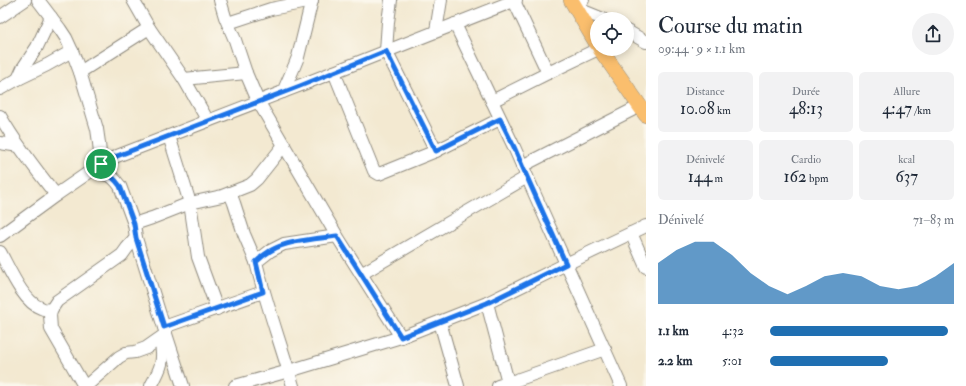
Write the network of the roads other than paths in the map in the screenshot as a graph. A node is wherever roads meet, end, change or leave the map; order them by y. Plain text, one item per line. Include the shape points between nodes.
1 (25, 0) edge
2 (38, 0) edge
3 (133, 0) edge
4 (220, 0) edge
5 (391, 0) edge
6 (441, 0) edge
7 (515, 0) edge
8 (312, 1) edge
9 (577, 3) edge
10 (592, 12) edge
11 (0, 17) edge
12 (51, 17) junction
13 (228, 23) junction
14 (456, 24) junction
15 (149, 28) junction
16 (590, 30) edge
17 (436, 31) junction
18 (634, 35) edge
19 (646, 42) edge
20 (72, 51) junction
21 (386, 51) junction
22 (590, 53) edge
23 (604, 56) edge
24 (80, 72) junction
25 (334, 72) junction
26 (548, 72) junction
27 (246, 73) junction
28 (18, 79) junction
29 (184, 79) junction
30 (0, 88) edge
31 (283, 92) junction
32 (258, 101) junction
33 (492, 101) junction
34 (643, 110) edge
35 (0, 116) edge
36 (500, 119) junction
37 (208, 121) junction
38 (169, 136) junction
39 (0, 143) edge
40 (284, 145) junction
41 (19, 146) junction
42 (436, 151) junction
43 (101, 164) junction
44 (525, 171) junction
45 (230, 193) junction
46 (56, 195) junction
47 (190, 203) junction
48 (134, 224) junction
49 (646, 226) edge
50 (631, 233) junction
51 (0, 236) edge
52 (337, 236) junction
53 (136, 238) junction
54 (0, 252) edge
55 (256, 262) junction
56 (566, 264) junction
57 (646, 267) edge
58 (361, 274) junction
59 (263, 292) junction
60 (487, 303) junction
61 (217, 309) junction
62 (51, 310) junction
63 (440, 322) junction
64 (163, 334) junction
65 (401, 337) junction
66 (605, 349) junction
67 (289, 371) junction
68 (505, 385) edge
69 (85, 386) edge
70 (151, 386) edge
71 (183, 386) edge
72 (235, 386) edge
73 (293, 386) edge
74 (458, 386) edge
75 (621, 386) edge

1 - 11 street
2 - 12 street
3 - 15 street
4 - 13 street
5 - 21 street
6 - 17 street
7 - 14 street
7 - 26 street
8 - 13 street via 271,9
8 - 31 street via 298,57
9 - 10 street
9 - 16 main road
12 - 20 street
12 - 28 street
13 - 27 street
14 - 17 street
14 - 33 street
15 - 24 street
15 - 29 street
17 - 21 street
18 - 19 street
20 - 24 street
20 - 28 street via 48,66
21 - 25 street
21 - 42 street
22 - 26 street
23 - 34 main road
24 - 43 street via 96,129
25 - 31 street
25 - 42 street via 376,173 381,174
26 - 33 street
27 - 29 street
27 - 32 street
28 - 30 street
29 - 37 street
31 - 32 street
32 - 37 street
32 - 40 street
33 - 36 street
34 - 44 street
35 - 41 street
36 - 42 street
36 - 44 street
37 - 38 street
38 - 43 street
38 - 47 street
39 - 41 street
40 - 45 street via 257,179 250,185
40 - 52 street
41 - 46 street
43 - 46 street
43 - 48 street via 104,174 112,177 120,186
44 - 56 street
44 - 58 street
45 - 47 street
45 - 55 street
46 - 51 street
47 - 48 street
47 - 61 street via 198,257
48 - 53 street
49 - 50 street
50 - 56 street
50 - 57 street
52 - 55 street via 284,244
52 - 58 street
53 - 62 street via 122,255 57,301
53 - 64 street
54 - 62 street via 27,297 41,309
55 - 59 street
56 - 60 street
56 - 66 street
58 - 65 street
59 - 61 street
59 - 67 street
60 - 63 street
60 - 68 street
61 - 64 street
62 - 69 street via 51,329
63 - 65 street
63 - 74 street
64 - 69 street via 146,348 126,352
64 - 70 street via 162,361
64 - 71 street
65 - 67 street
66 - 68 street
66 - 75 street
67 - 72 street
67 - 73 street

